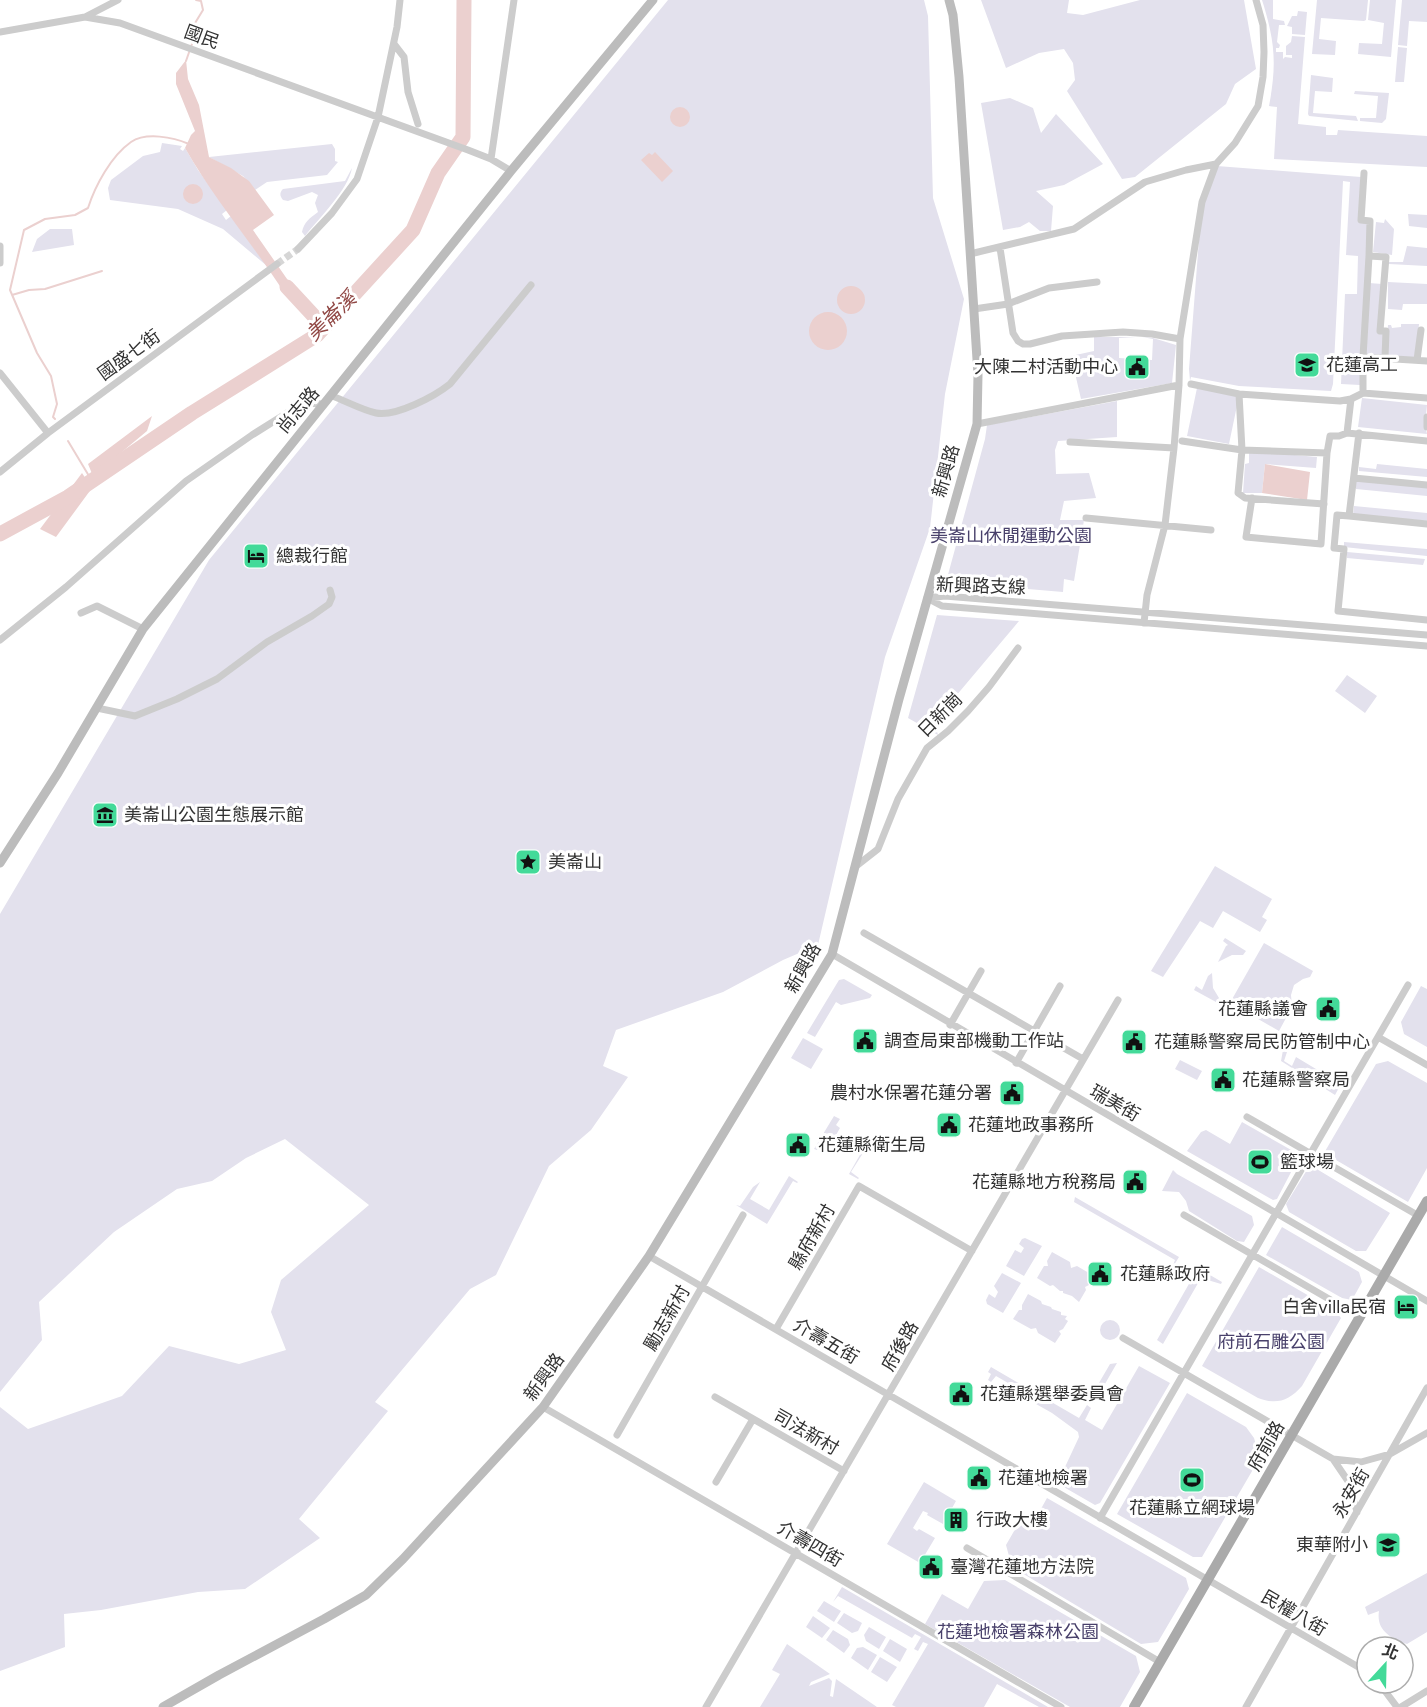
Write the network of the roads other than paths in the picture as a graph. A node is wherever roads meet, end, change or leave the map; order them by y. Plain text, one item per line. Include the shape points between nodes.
1 (118, 0) edge
2 (400, 0) edge
3 (514, 0) edge
4 (653, 0) edge
5 (949, 0) edge
6 (1256, 0) edge
7 (85, 17) junction
8 (0, 32) edge
9 (394, 44) junction
10 (378, 117) junction
11 (418, 124) dead end
12 (491, 159) junction
13 (1216, 164) junction
14 (511, 171) junction
15 (1364, 173) dead end
16 (0, 246) edge
17 (1000, 248) junction
18 (298, 249) tunnel mouth
19 (970, 254) junction
20 (1369, 256) junction
21 (0, 263) edge
22 (277, 264) tunnel mouth
23 (1368, 280) junction
24 (1097, 282) dead end
25 (1384, 282) junction
26 (531, 285) dead end
27 (1008, 304) junction
28 (974, 309) junction
29 (1421, 330) dead end
30 (1180, 339) junction
31 (1363, 357) junction
32 (1384, 358) junction
33 (1417, 360) junction
34 (1427, 361) edge
35 (0, 373) edge
36 (1191, 384) dead end
37 (1179, 385) junction
38 (1363, 393) junction
39 (1239, 394) junction
40 (332, 396) junction
41 (1427, 398) edge
42 (1351, 399) junction
43 (323, 404) junction
44 (1427, 417) edge
45 (977, 424) junction
46 (1427, 427) edge
47 (48, 433) junction
48 (1347, 433) junction
49 (1359, 433) junction
50 (1182, 441) dead end
51 (1427, 441) edge
52 (1070, 442) dead end
53 (1174, 448) junction
54 (1242, 450) junction
55 (1327, 453) junction
56 (0, 472) edge
57 (1354, 478) junction
58 (1427, 485) edge
59 (1251, 498) junction
60 (1324, 504) junction
61 (1349, 516) junction
62 (1086, 518) dead end
63 (1427, 524) edge
64 (1165, 525) junction
65 (1211, 530) dead end
66 (330, 590) dead end
67 (927, 598) junction
68 (1145, 611) junction
69 (81, 613) dead end
70 (1427, 620) edge
71 (1144, 623) junction
72 (143, 629) junction
73 (1427, 635) edge
74 (0, 640) edge
75 (1427, 646) edge
76 (1018, 648) dead end
77 (97, 708) junction
78 (0, 863) edge
79 (855, 867) junction
80 (864, 933) dead end
81 (832, 954) junction
82 (981, 971) dead end
83 (1408, 985) dead end
84 (1060, 986) dead end
85 (968, 992) junction
86 (1118, 1000) dead end
87 (950, 1025) junction
88 (1035, 1030) junction
89 (1378, 1037) junction
90 (1083, 1059) junction
91 (1016, 1063) junction
92 (1427, 1065) edge
93 (1065, 1091) junction
94 (1247, 1117) dead end
95 (1311, 1153) junction
96 (1427, 1201) edge
97 (1276, 1214) junction
98 (743, 1215) dead end
99 (1184, 1215) dead end
100 (1419, 1215) junction
101 (972, 1251) junction
102 (1252, 1255) junction
103 (649, 1256) junction
104 (1384, 1275) junction
105 (702, 1287) junction
106 (1427, 1301) edge
107 (1359, 1317) junction
108 (776, 1329) junction
109 (1123, 1338) dead end
110 (1184, 1373) junction
111 (1427, 1388) edge
112 (889, 1395) junction
113 (715, 1396) dead end
114 (543, 1407) junction
115 (753, 1419) junction
116 (1427, 1433) edge
117 (617, 1435) dead end
118 (1291, 1435) junction
119 (1390, 1454) junction
120 (1333, 1460) junction
121 (844, 1471) junction
122 (716, 1482) dead end
123 (1358, 1512) junction
124 (1100, 1518) junction
125 (967, 1548) dead end
126 (796, 1553) junction
127 (1207, 1580) junction
128 (1291, 1629) junction
129 (1160, 1662) junction
130 (1355, 1665) edge
131 (1427, 1691) edge
132 (1388, 1695) edge
133 (163, 1707) edge
134 (706, 1707) edge
135 (1061, 1707) edge
136 (1134, 1707) edge
137 (1246, 1707) edge
138 (1399, 1707) edge

1 - 7 street
2 - 9 street
3 - 12 street
4 - 14 street, 尚志路
5 - 19 street, 新興路 via 959,77
6 - 13 street via 1263,25 1264,52 1258,106 1235,143
7 - 8 street, 國民
7 - 10 street, 國民 via 120,23
9 - 10 street
9 - 11 street via 404,57 408,92
10 - 12 street, 國民
10 - 18 street via 357,179
12 - 14 street, 國民
13 - 17 street via 1145,182 1074,229
13 - 30 street via 1202,202
14 - 40 street, 尚志路
15 - 20 street via 1361,220 1370,221
16 - 21 street
17 - 19 street
17 - 27 street
19 - 28 street, 新興路
20 - 23 street
20 - 25 street via 1386,257
22 - 47 street, 國盛七街
23 - 25 street
23 - 31 street
24 - 27 street via 1049,288
25 - 32 street via 1380,331 1386,331
26 - 40 street via 439,393 384,414
27 - 28 street
27 - 30 street via 1014,333 1023,344 1062,336 1123,332
28 - 45 street, 新興路
29 - 33 street
30 - 37 street
31 - 32 street
31 - 38 street
32 - 33 street
33 - 34 street
35 - 47 street
36 - 39 street
37 - 45 street
37 - 53 street
38 - 41 street
38 - 42 street
39 - 42 street
39 - 54 street
40 - 43 street, 尚志路
42 - 48 street
43 - 72 street, 尚志路
43 - 74 street via 303,403 200,471
44 - 46 street
45 - 67 street, 新興路
47 - 56 street, 國盛七街
48 - 49 street
48 - 55 street via 1330,436
49 - 51 street
49 - 57 street
50 - 54 street
52 - 53 street
53 - 64 street
54 - 55 street
54 - 59 street via 1239,493
55 - 60 street
57 - 58 street
57 - 61 street
59 - 60 street
59 - 60 street via 1246,537 1321,544
61 - 63 street
61 - 70 street via 1337,515 1334,548 1344,549 1338,611
62 - 64 street
64 - 65 street
64 - 68 street
66 - 77 street via 329,604 217,678 177,699 135,716
67 - 68 street, 新興路支線 via 945,596
67 - 71 street, 新興路支線 via 942,606
67 - 79 street, 新興路
68 - 71 street
68 - 73 street, 新興路支線
69 - 72 street via 97,606
71 - 75 street, 新興路支線
72 - 77 street, 尚志路
76 - 79 street, 日新崗 via 968,711 927,748 898,798 878,849
77 - 78 street, 尚志路
79 - 81 street, 新興路
80 - 85 street
81 - 87 street, 瑞美街
81 - 103 street, 新興路
82 - 85 street
83 - 89 street
84 - 88 street
85 - 87 street
85 - 88 street
86 - 90 street, 府後路
87 - 91 street, 瑞美街
88 - 90 street
88 - 91 street
89 - 92 street
89 - 95 street
90 - 93 street, 府後路
91 - 93 street, 瑞美街
93 - 97 street, 瑞美街
93 - 101 street, 府後路
94 - 95 street
95 - 97 street
95 - 100 street
96 - 100 main road, 府前路
97 - 102 street
97 - 104 street, 瑞美街
98 - 105 street, 勵志新村
99 - 102 street
100 - 104 main road, 府前路
101 - 108 street, 縣府新村 via 859,1185
101 - 112 street, 府後路
102 - 107 street
102 - 110 street
103 - 105 street, 介壽五街
103 - 114 street, 新興路
104 - 106 street, 瑞美街
104 - 107 main road, 府前路
105 - 108 street, 介壽五街
105 - 117 street, 勵志新村
107 - 118 main road, 府前路
108 - 112 street, 介壽五街
109 - 110 street
110 - 118 street
110 - 124 street
111 - 119 street, 永安街
112 - 121 street, 府後路
112 - 124 street, 介壽五街
113 - 115 street, 司法新村
114 - 126 street, 介壽四街
114 - 133 street, 新興路 via 418,1544 366,1594
115 - 121 street, 司法新村
115 - 122 street, 司法新村
116 - 119 street
118 - 120 street
118 - 127 main road, 府前路
119 - 120 street via 1361,1462
119 - 123 street, 永安街
120 - 123 street via 1350,1484
121 - 126 street, 府後路
123 - 128 street, 永安街
124 - 127 street, 介壽五街
125 - 129 street
126 - 134 street, 府後路
126 - 135 street, 介壽四街
127 - 128 street, 民權八街
127 - 129 main road, 府前路
128 - 130 street, 民權八街
128 - 137 street, 永安街
129 - 136 main road, 府前路
131 - 138 street
132 - 138 street

